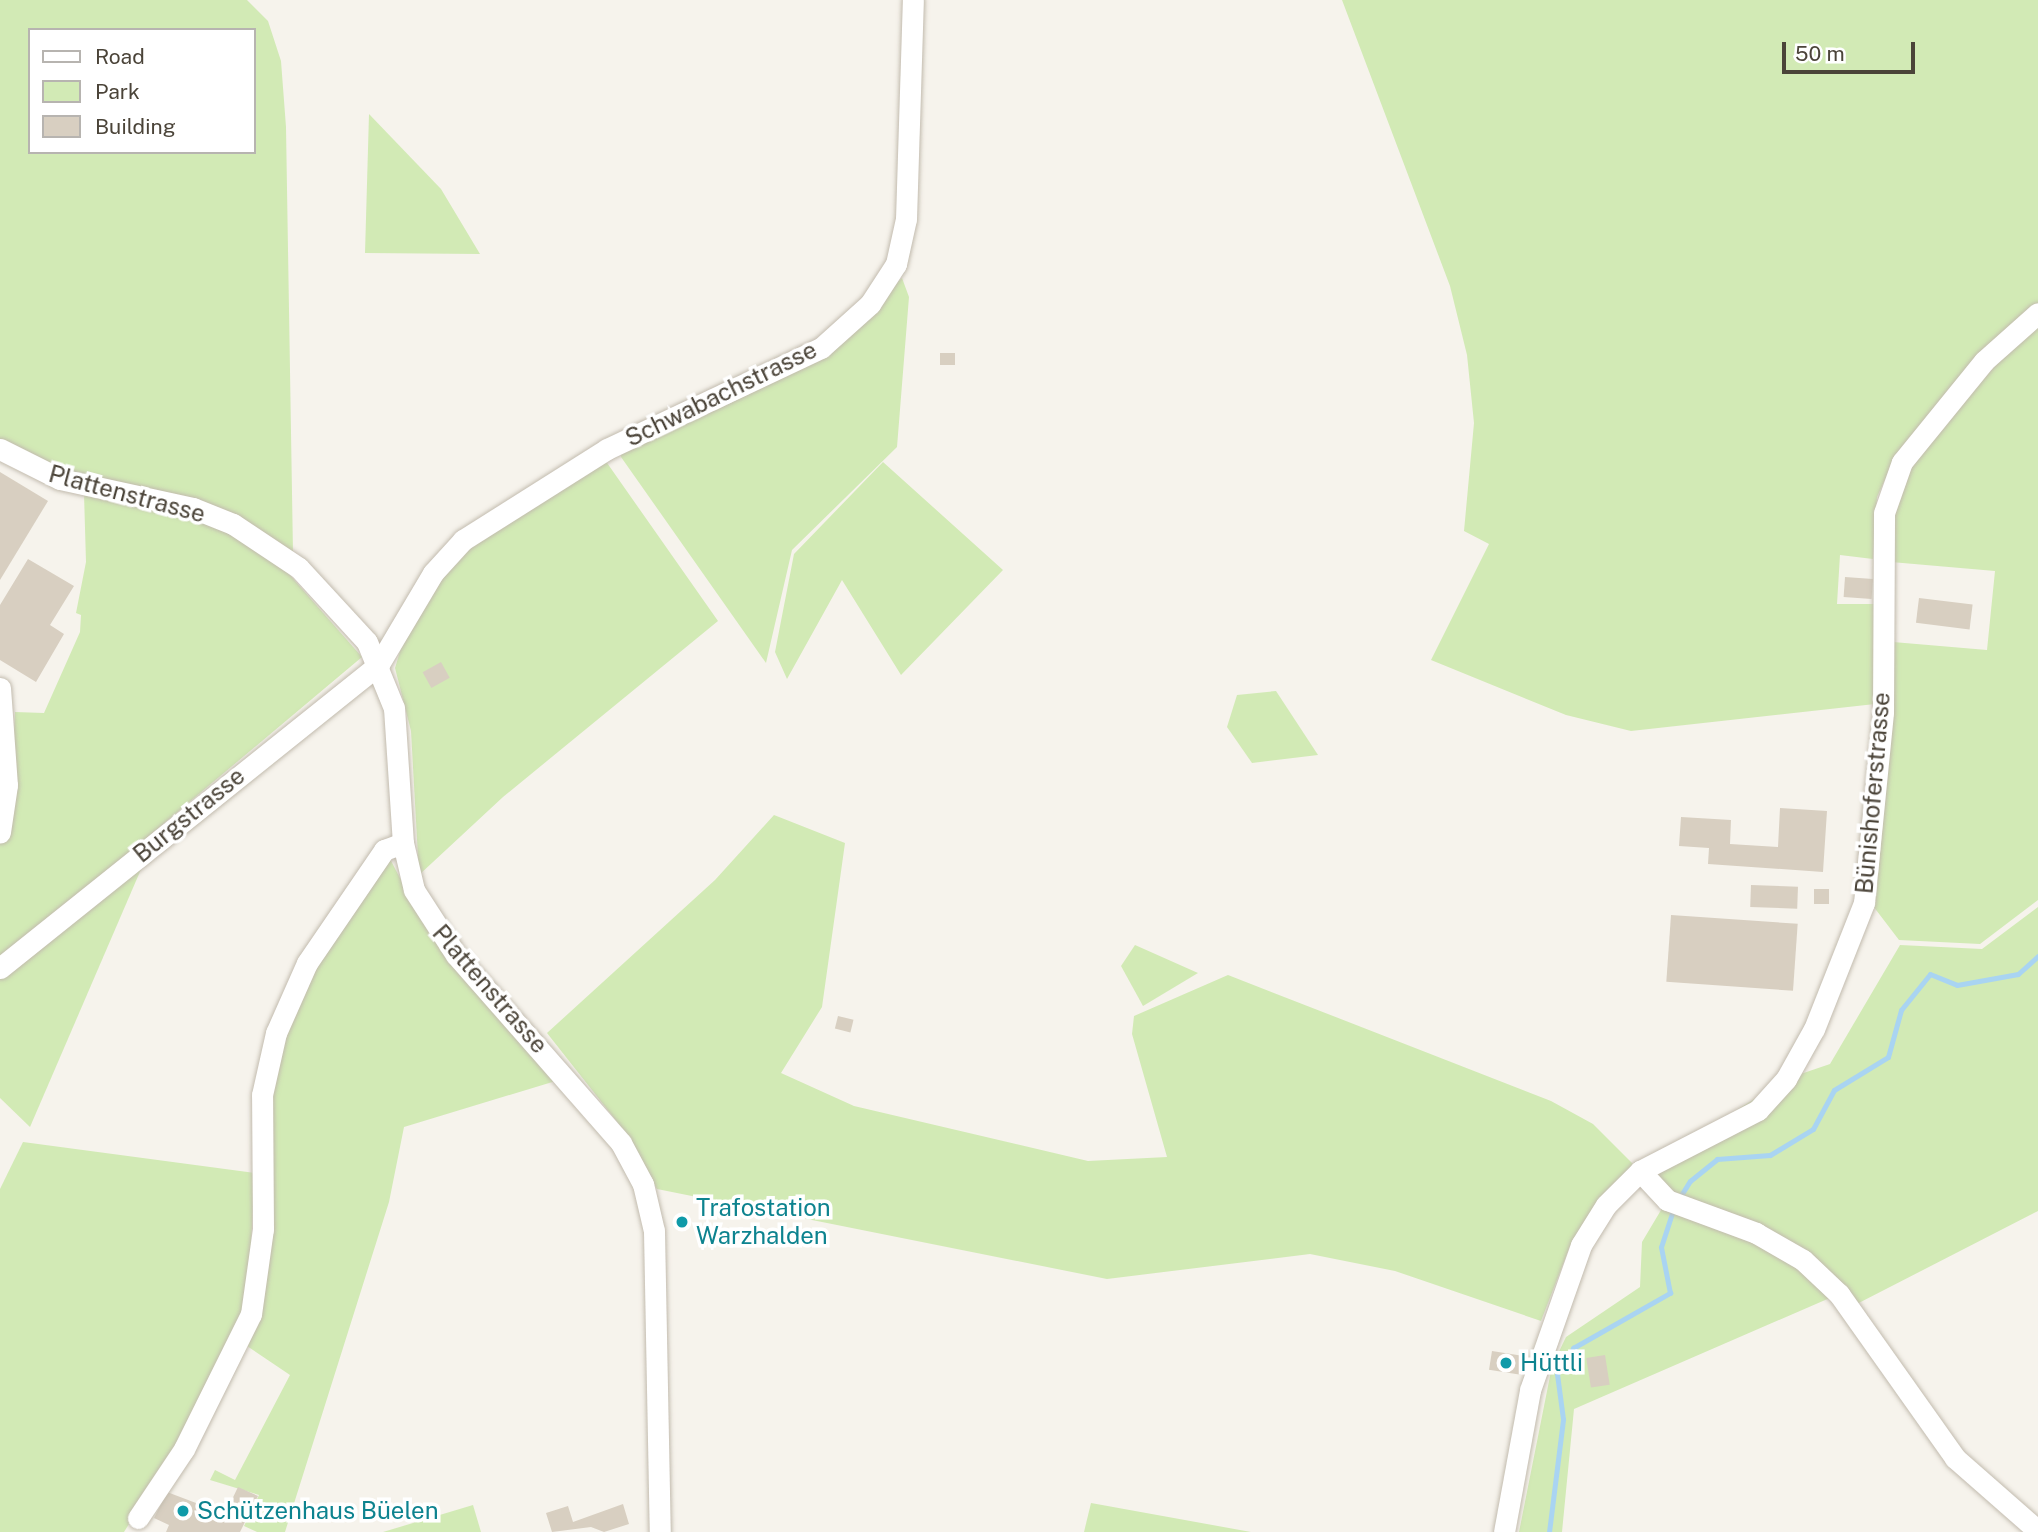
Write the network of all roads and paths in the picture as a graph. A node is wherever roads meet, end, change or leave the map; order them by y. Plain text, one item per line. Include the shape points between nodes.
1 (913, 0) edge
2 (2038, 313) edge
3 (0, 450) edge
4 (379, 664) junction
5 (0, 688) edge
6 (0, 832) edge
7 (403, 843) junction
8 (0, 968) edge
9 (1640, 1171) junction
10 (138, 1518) dead end
11 (2038, 1531) edge
12 (660, 1532) edge
13 (1504, 1532) edge

1 - 4 street, Schwabachstrasse via 906,219 896,264 870,304 821,348 607,449 463,540 433,573
2 - 9 street, Bünishoferstrasse via 1984,361 1902,462 1884,513 1883,712 1864,903 1814,1029 1786,1079 1758,1110
3 - 4 street, Plattenstrasse via 60,479 193,508 233,524 325,592
4 - 7 street, Plattenstrasse via 401,756
4 - 8 street, Burgstrasse
5 - 6 street via 7,785
7 - 10 street via 384,850 307,963 275,1033 262,1095 263,1229 251,1314 184,1449
7 - 12 street, Plattenstrasse via 414,890 431,924 590,1102 643,1184 654,1231
9 - 11 street via 1675,1204 1756,1233 1803,1261 1839,1294 1955,1458
9 - 13 street, Bünishoferstrasse via 1606,1205 1581,1245 1550,1318

